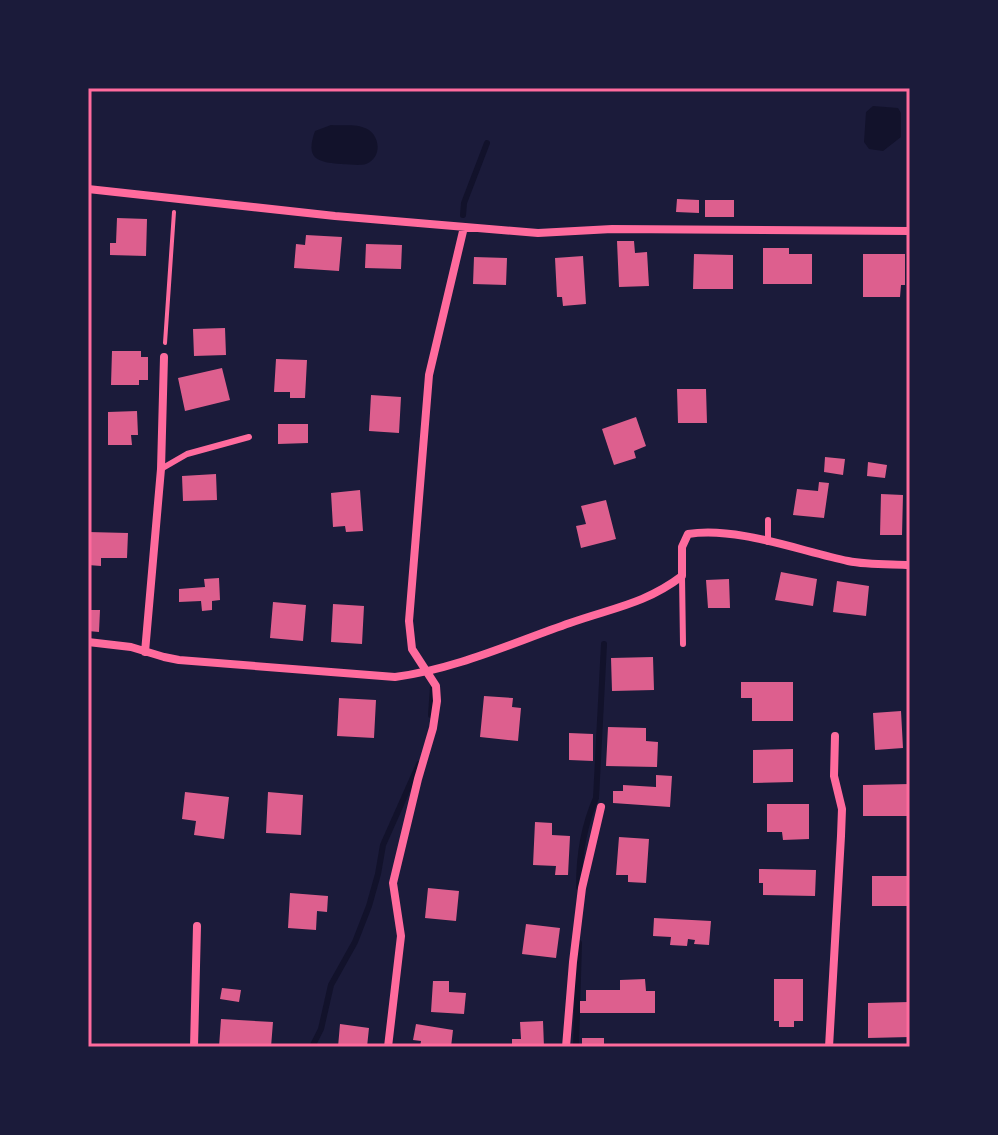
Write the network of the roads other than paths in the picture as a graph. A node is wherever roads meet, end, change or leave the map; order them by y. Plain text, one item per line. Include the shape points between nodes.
1 (88, 189) edge
2 (464, 227) junction
3 (910, 231) edge
4 (164, 357) road end
5 (249, 437) dead end
6 (161, 469) junction
7 (768, 520) dead end
8 (768, 542) junction
9 (910, 565) edge
10 (682, 576) junction
11 (88, 642) edge
12 (683, 644) dead end
13 (145, 652) junction
14 (427, 671) junction
15 (835, 736) dead end
16 (601, 807) dead end
17 (197, 926) dead end
18 (194, 1047) edge
19 (388, 1047) edge
20 (566, 1047) edge
21 (829, 1047) edge

1 - 2 street
2 - 3 street via 555,233
2 - 14 street via 429,375 409,599 412,649
4 - 6 street
5 - 6 lane via 187,454
6 - 13 street
7 - 8 lane
8 - 9 street via 850,561
8 - 10 street via 688,534 682,547
10 - 12 lane
10 - 14 street via 640,600
11 - 13 street
13 - 14 street via 179,660 375,676
14 - 19 street via 437,701 393,883 401,936
15 - 21 street via 834,776 842,809
16 - 20 street via 582,888
17 - 18 street

